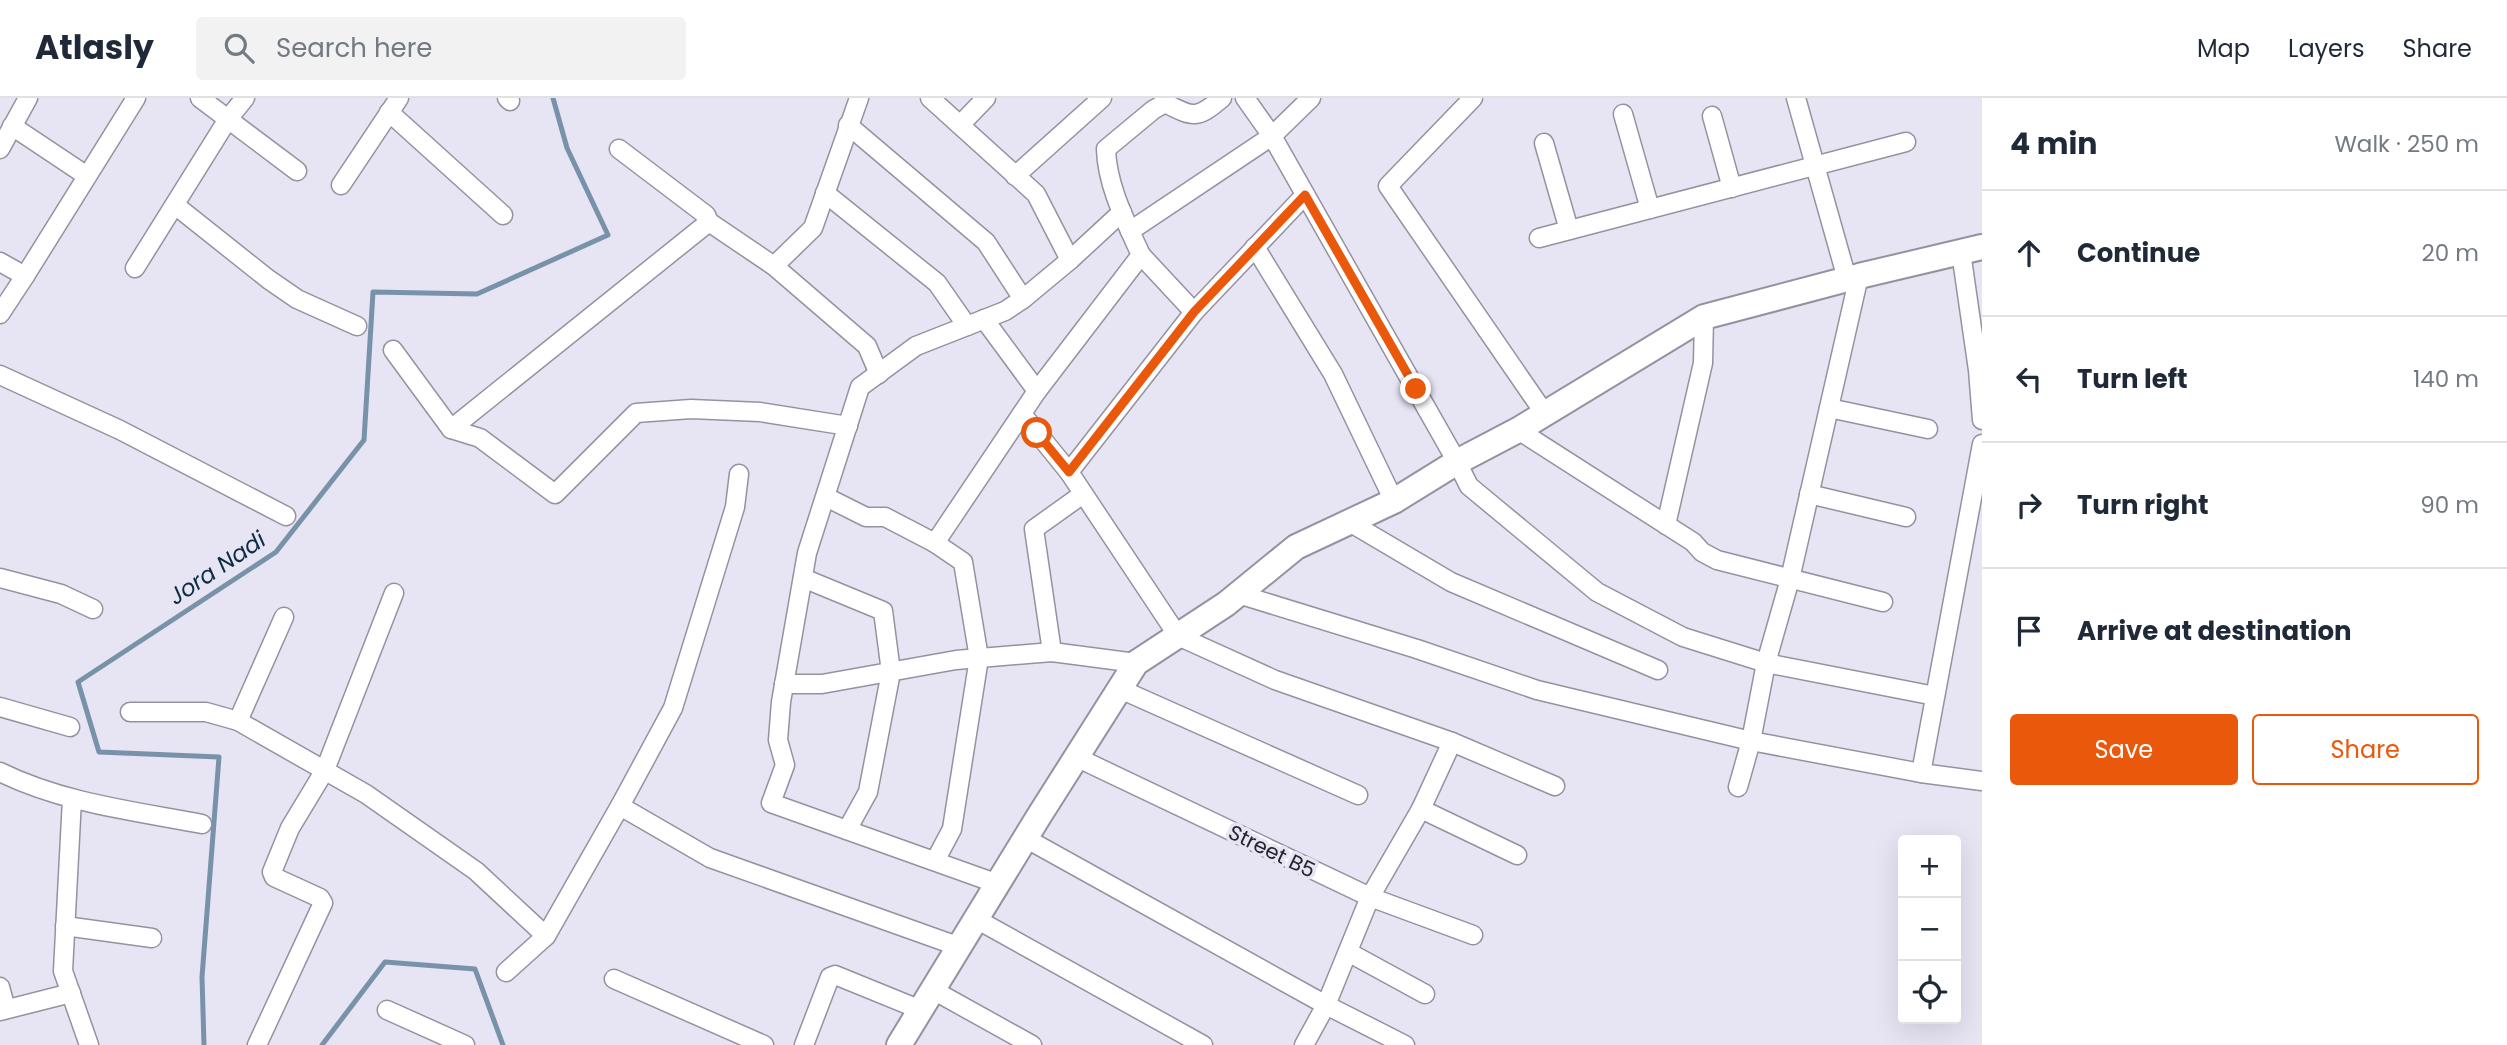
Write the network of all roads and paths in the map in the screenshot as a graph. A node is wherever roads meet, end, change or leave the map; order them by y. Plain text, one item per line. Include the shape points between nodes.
1 (28, 98) edge
2 (136, 98) edge
3 (200, 98) edge
4 (245, 98) edge
5 (859, 98) edge
6 (930, 98) edge
7 (986, 98) edge
8 (1102, 98) edge
9 (1222, 98) edge
10 (1245, 98) edge
11 (1311, 98) edge
12 (1473, 98) edge
13 (1796, 98) edge
14 (394, 105) edge
15 (1623, 114) dead end
16 (1712, 116) dead end
17 (228, 119) junction
18 (848, 125) junction
19 (960, 125) junction
20 (12, 126) junction
21 (1272, 136) junction
22 (1906, 142) dead end
23 (1544, 143) dead end
24 (0, 149) edge
25 (619, 149) dead end
26 (1815, 166) junction
27 (297, 171) dead end
28 (87, 176) junction
29 (1015, 176) junction
30 (341, 185) dead end
31 (1732, 188) junction
32 (825, 193) junction
33 (1305, 195) junction
34 (175, 205) junction
35 (1650, 209) junction
36 (1122, 212) junction
37 (503, 215) dead end
38 (709, 222) junction
39 (1569, 230) junction
40 (1130, 232) junction
41 (1539, 238) dead end
42 (1255, 247) junction
43 (1972, 249) edge
44 (1141, 255) junction
45 (1070, 260) junction
46 (0, 262) edge
47 (774, 266) junction
48 (135, 268) dead end
49 (25, 276) junction
50 (1853, 277) junction
51 (1023, 299) junction
52 (1194, 312) junction
53 (0, 314) edge
54 (1704, 317) junction
55 (976, 323) junction
56 (357, 326) dead end
57 (393, 350) dead end
58 (879, 374) junction
59 (0, 375) edge
60 (1037, 391) junction
61 (1829, 408) junction
62 (1022, 414) junction
63 (1545, 414) junction
64 (1982, 420) edge
65 (848, 426) junction
66 (451, 429) junction
67 (1928, 429) dead end
68 (1518, 430) junction
69 (1982, 444) edge
70 (1458, 461) junction
71 (1069, 472) junction
72 (739, 474) dead end
73 (1809, 494) junction
74 (1083, 495) junction
75 (825, 496) junction
76 (1394, 502) junction
77 (286, 516) dead end
78 (1906, 517) dead end
79 (1351, 523) junction
80 (1666, 525) junction
81 (935, 543) junction
82 (0, 578) edge
83 (803, 578) junction
84 (1790, 579) junction
85 (394, 593) dead end
86 (1238, 594) junction
87 (1884, 602) dead end
88 (93, 609) dead end
89 (284, 617) dead end
90 (1178, 636) junction
91 (1052, 652) junction
92 (979, 658) junction
93 (1136, 663) junction
94 (1766, 663) junction
95 (1658, 670) dead end
96 (891, 672) junction
97 (784, 684) junction
98 (1119, 689) junction
99 (1935, 696) junction
100 (0, 707) edge
101 (130, 712) dead end
102 (238, 722) junction
103 (70, 727) dead end
104 (1751, 741) junction
105 (1452, 742) junction
106 (1076, 757) junction
107 (325, 771) junction
108 (0, 772) edge
109 (1920, 773) junction
110 (1982, 781) edge
111 (1555, 786) dead end
112 (1738, 787) dead end
113 (1358, 795) dead end
114 (72, 799) junction
115 (620, 806) junction
116 (1421, 809) junction
117 (202, 824) dead end
118 (847, 830) junction
119 (1026, 838) junction
120 (1517, 855) dead end
121 (935, 861) junction
122 (998, 884) junction
123 (1370, 897) junction
124 (976, 919) junction
125 (65, 926) junction
126 (1473, 935) dead end
127 (546, 936) junction
128 (152, 938) dead end
129 (960, 947) junction
130 (1348, 952) junction
131 (506, 972) dead end
132 (614, 979) dead end
133 (0, 987) edge
134 (71, 993) junction
135 (1425, 993) dead end
136 (927, 1000) junction
137 (1326, 1005) junction
138 (3, 1010) edge
139 (387, 1010) dead end
140 (89, 1045) edge
141 (257, 1045) edge
142 (465, 1045) edge
143 (764, 1045) edge
144 (804, 1045) edge
145 (898, 1045) edge
146 (1032, 1045) edge
147 (1203, 1045) edge
148 (1304, 1045) edge
149 (1405, 1045) edge

1 - 20 street
2 - 28 street
3 - 17 street
4 - 17 street
5 - 18 street
6 - 19 street
7 - 19 street
8 - 29 street
9 - 36 street via 1203,113 1194,114 1165,103 1106,149
10 - 21 street
11 - 21 street
12 - 63 street via 1388,186
13 - 26 street
14 - 30 street
14 - 37 street
15 - 35 street
16 - 31 street
17 - 27 street
17 - 34 street
18 - 32 street
18 - 51 street via 986,242
19 - 29 street
20 - 24 street
20 - 28 street
21 - 33 street
21 - 40 street
22 - 26 street
23 - 39 street
25 - 38 street via 706,215
26 - 31 street
26 - 50 street
28 - 49 street
29 - 45 street via 1036,194
31 - 35 street
32 - 47 street via 813,228
32 - 55 street via 937,283
33 - 42 street
33 - 70 street
34 - 48 street
34 - 56 street via 297,299
35 - 39 street
36 - 40 street
36 - 45 street
38 - 47 street
38 - 66 street
39 - 41 street
40 - 44 street
42 - 52 street
42 - 76 street via 1333,374
43 - 50 street
43 - 64 street
44 - 52 street
44 - 60 street
45 - 51 street
46 - 49 street
47 - 58 street via 867,346
49 - 53 street
50 - 54 street
50 - 61 street
51 - 55 street
52 - 71 street
54 - 63 street
54 - 80 street via 1703,363
55 - 58 street via 916,346
55 - 60 street
57 - 66 street
58 - 65 street via 860,387
59 - 77 street via 120,430
60 - 62 street
61 - 67 street
61 - 73 street
62 - 71 street
62 - 81 street
63 - 68 street
65 - 66 street via 761,412 691,409 636,413 555,494 480,438
65 - 75 street
68 - 70 street
68 - 80 street
69 - 99 street
70 - 76 street
70 - 94 street via 1468,486 1597,592 1683,637
71 - 74 street
72 - 115 street via 735,507 673,708
73 - 78 street
73 - 84 street
74 - 90 street
74 - 91 street via 1034,529
75 - 81 street via 866,517 886,517
75 - 83 street
76 - 79 street
79 - 86 street via 1296,547
79 - 95 street via 1451,582
80 - 84 street via 1717,560
81 - 92 street via 963,562
82 - 88 street via 61,594
83 - 96 street via 883,611
83 - 97 street
84 - 87 street
84 - 94 street
85 - 107 street
86 - 90 street
86 - 104 street via 1537,690
89 - 102 street
90 - 93 street
90 - 105 street via 1275,681
91 - 92 street
91 - 93 street
92 - 96 street
92 - 121 street via 952,829
93 - 98 street
94 - 99 street
94 - 104 street
96 - 97 street via 822,684
96 - 118 street via 868,792
97 - 118 street via 778,740 785,765 771,803
98 - 106 street
98 - 113 street
99 - 109 street
100 - 103 street
101 - 102 street via 206,712
102 - 107 street
104 - 109 street
104 - 112 street
105 - 111 street
105 - 116 street
106 - 119 street
106 - 123 street, Street B5
107 - 127 street via 476,871
107 - 141 street via 290,828 272,872 323,903
108 - 114 street
109 - 110 street
114 - 117 street
114 - 125 street
115 - 127 street
115 - 129 street via 710,858
116 - 120 street
116 - 123 street
118 - 121 street
119 - 122 street
119 - 137 street
121 - 122 street
122 - 124 street
123 - 126 street, Street B5
123 - 130 street
124 - 129 street
124 - 147 street
125 - 128 street
125 - 134 street via 63,971
127 - 131 street
129 - 136 street
130 - 135 street
130 - 137 street
132 - 143 street
133 - 138 street
134 - 138 street
134 - 140 street
136 - 144 street via 835,975 830,977
136 - 145 street
136 - 146 street
137 - 148 street
137 - 149 street
139 - 142 street

